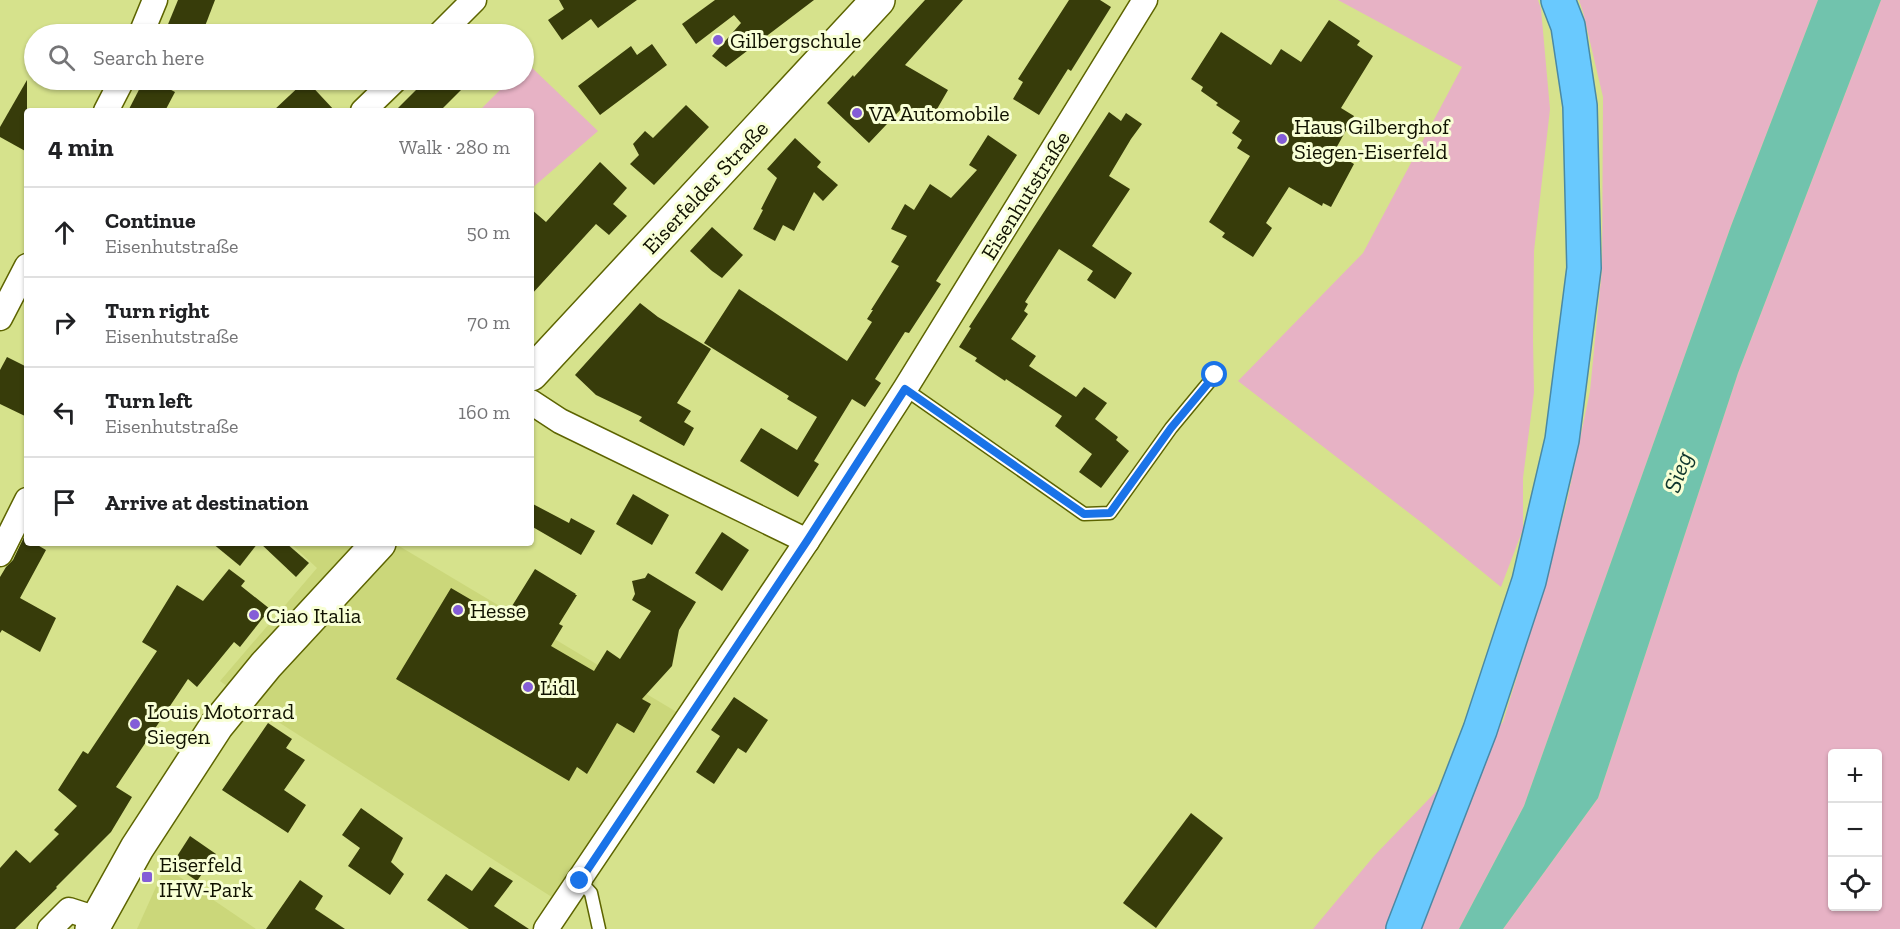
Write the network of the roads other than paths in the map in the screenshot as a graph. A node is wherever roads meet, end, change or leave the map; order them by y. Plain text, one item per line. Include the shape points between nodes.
1 (155, 0) edge
2 (474, 0) edge
3 (878, 0) edge
4 (1145, 0) edge
5 (1558, 0) edge
6 (145, 24) edge
7 (450, 24) edge
8 (118, 90) edge
9 (385, 90) edge
10 (108, 108) edge
11 (366, 108) edge
12 (24, 272) edge
13 (0, 318) edge
14 (534, 371) edge
15 (1215, 375) dead end
16 (905, 389) junction
17 (534, 404) edge
18 (24, 506) edge
19 (807, 541) junction
20 (376, 546) edge
21 (0, 554) edge
22 (580, 881) junction
23 (94, 924) edge
24 (50, 929) edge
25 (546, 929) edge
26 (599, 929) edge
27 (1402, 929) edge

1 - 6 street
2 - 7 street
3 - 14 main road, Eiserfelder Straße
4 - 16 street, Eisenhutstraße
5 - 27 highway via 1568,26 1580,106 1584,268 1562,441 1529,581 1480,730
8 - 10 street
9 - 11 street
12 - 13 street
15 - 16 lane via 1110,513 1084,514
16 - 19 street, Eisenhutstraße
17 - 19 street via 560,421
18 - 21 street
19 - 22 street, Eisenhutstraße
20 - 23 main road via 266,665 218,725 137,848
22 - 25 street, Eisenhutstraße
22 - 26 lane via 591,893
23 - 24 street via 69,910

